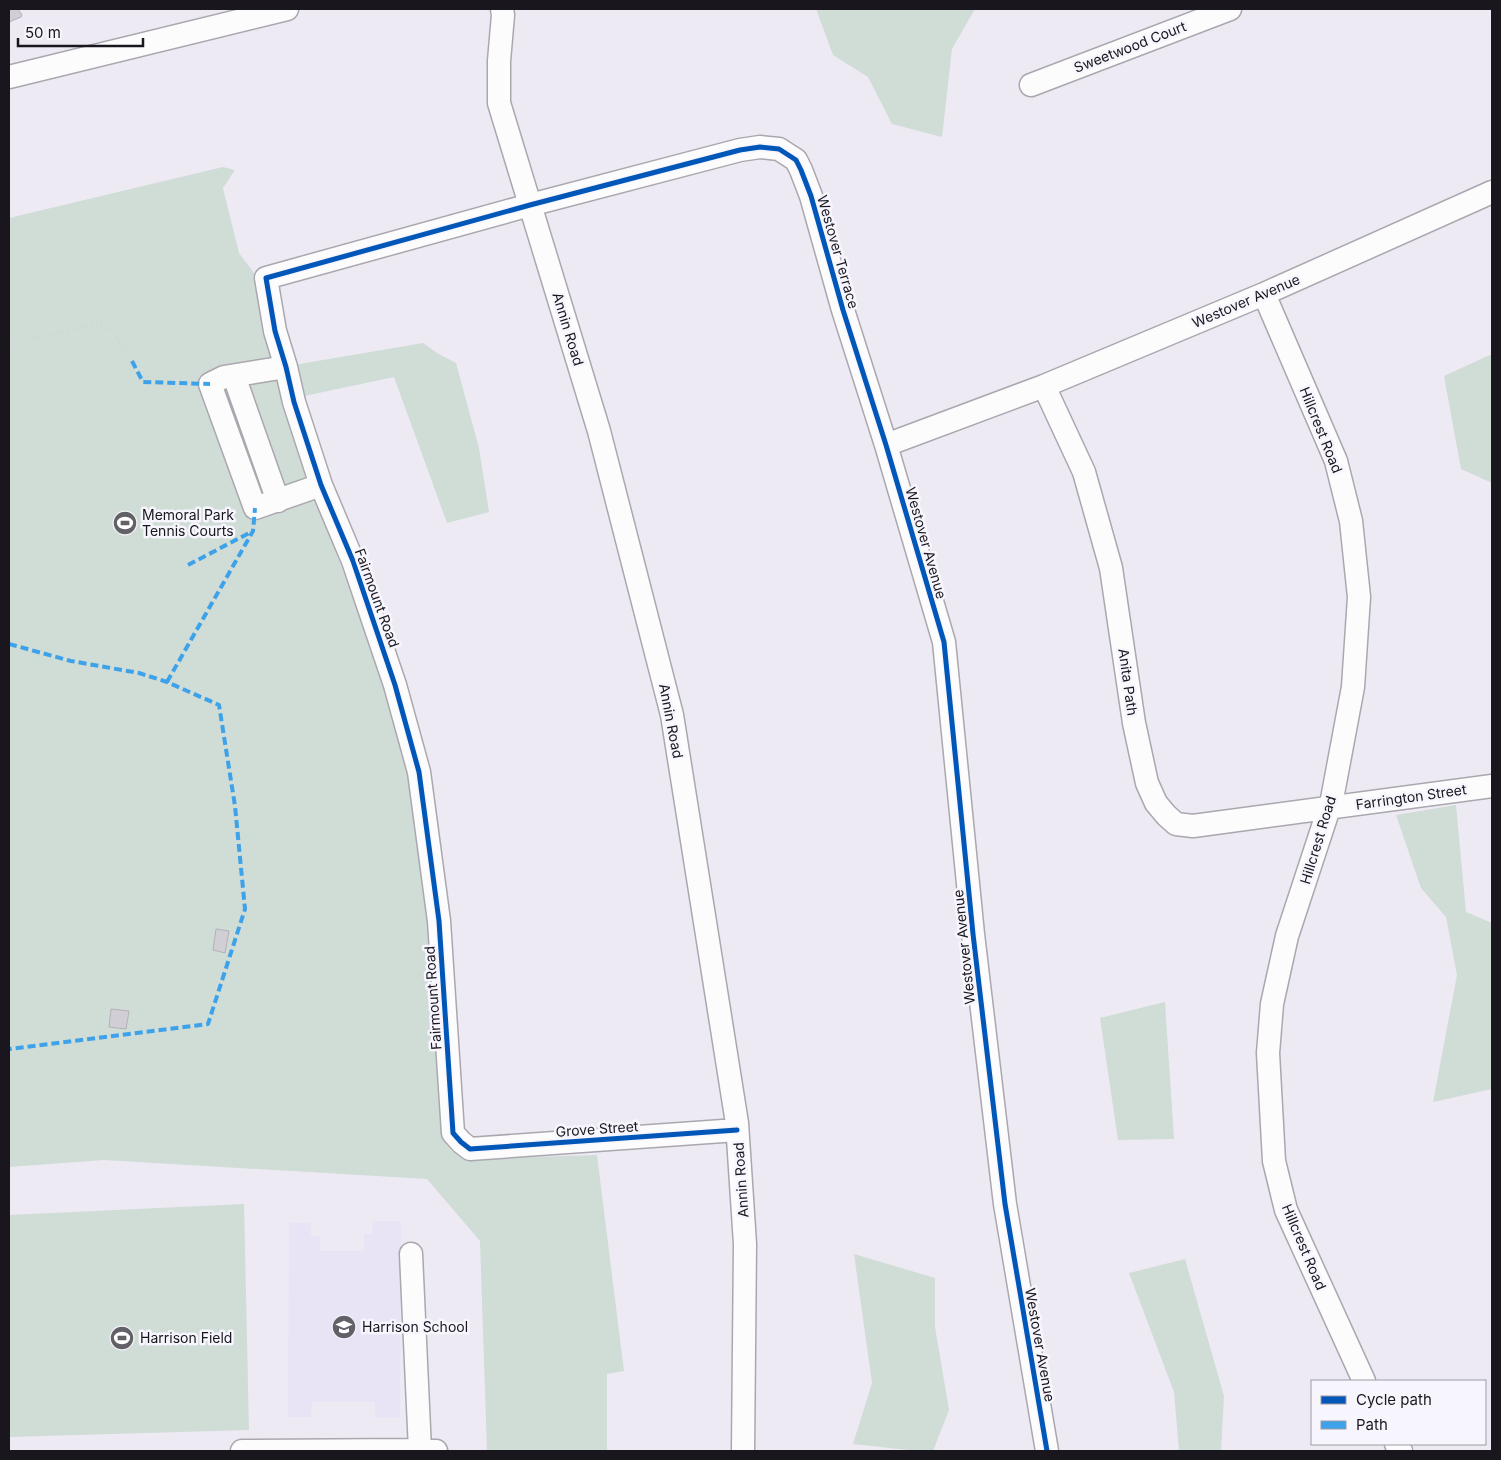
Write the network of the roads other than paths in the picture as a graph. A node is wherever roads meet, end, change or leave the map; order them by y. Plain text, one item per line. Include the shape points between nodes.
1 (287, 9) edge
2 (502, 9) edge
3 (1230, 9) edge
4 (9, 77) edge
5 (1031, 85) dead end
6 (1492, 192) edge
7 (530, 206) junction
8 (1264, 294) junction
9 (286, 367) junction
10 (1044, 386) junction
11 (886, 445) junction
12 (321, 485) junction
13 (1492, 786) edge
14 (1330, 808) junction
15 (737, 1130) junction
16 (461, 1142) joint
17 (411, 1254) dead end
18 (1364, 1380) edge
19 (242, 1451) edge
20 (428, 1451) edge
21 (743, 1451) edge
22 (1047, 1451) edge

1 - 4 street
2 - 7 street, Annin Road via 499,103
3 - 5 street, Sweetwood Court
6 - 8 street, Westover Avenue
7 - 9 street, Fairmount Road via 266,278 275,331
7 - 11 street, Westover Terrace via 760,146 779,149 796,160 811,196
7 - 15 street, Annin Road via 600,431 672,715
8 - 10 street, Westover Avenue
8 - 14 street, Hillcrest Road via 1336,460 1350,521 1359,597 1354,677
9 - 12 street, Fairmount Road
9 - 12 street via 224,377 210,384 256,508
10 - 11 street, Westover Avenue
10 - 14 street, Anita Path via 1084,472 1112,568 1134,722 1147,784 1156,803 1176,824 1193,826
11 - 22 street, Westover Avenue via 944,642 973,934 1005,1204
12 - 16 street, Fairmount Road via 353,561 396,685 419,772 439,921 453,1133
13 - 14 street, Farrington Street
14 - 18 street, Hillcrest Road via 1287,936 1272,1004 1268,1053 1270,1114 1274,1161 1286,1210
15 - 16 street, Grove Street via 470,1149
15 - 21 street, Annin Road via 745,1244
17 - 20 street
19 - 20 street

